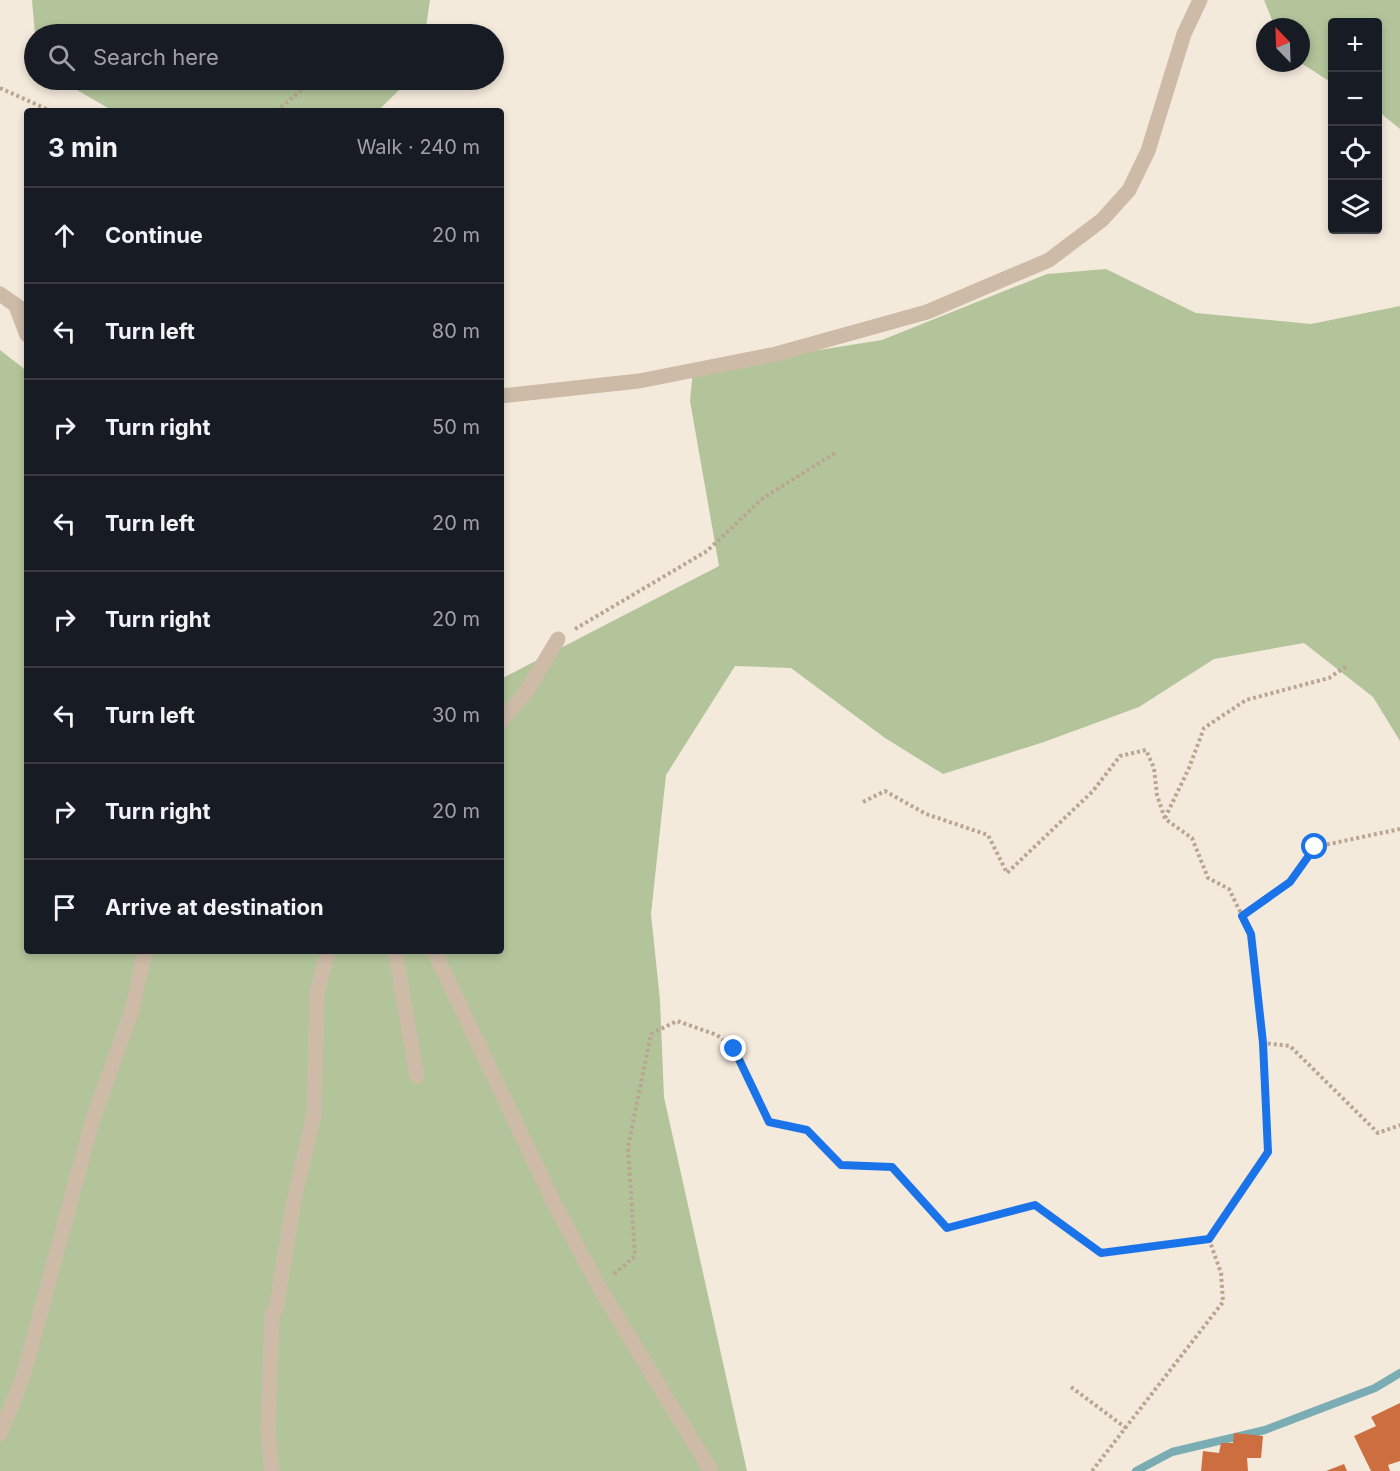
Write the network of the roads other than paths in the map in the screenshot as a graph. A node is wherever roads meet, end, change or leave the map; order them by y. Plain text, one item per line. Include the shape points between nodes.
1 (1200, 0) edge
2 (0, 294) edge
3 (23, 309) edge
4 (504, 396) edge
5 (558, 639) road end
6 (504, 718) edge
7 (144, 954) edge
8 (327, 954) edge
9 (396, 954) edge
10 (435, 954) edge
11 (417, 1076) dead end
12 (0, 1434) edge
13 (272, 1471) edge
14 (711, 1471) edge

1 - 4 street via 1184,34 1148,151 1129,190 1102,220 1049,260 927,312 776,354 639,381
2 - 3 street
5 - 6 street via 526,692
7 - 12 street via 132,1010 92,1122 23,1377
8 - 13 street via 317,993 314,1115 272,1314 268,1431
9 - 11 street
10 - 14 street via 553,1201 599,1287

